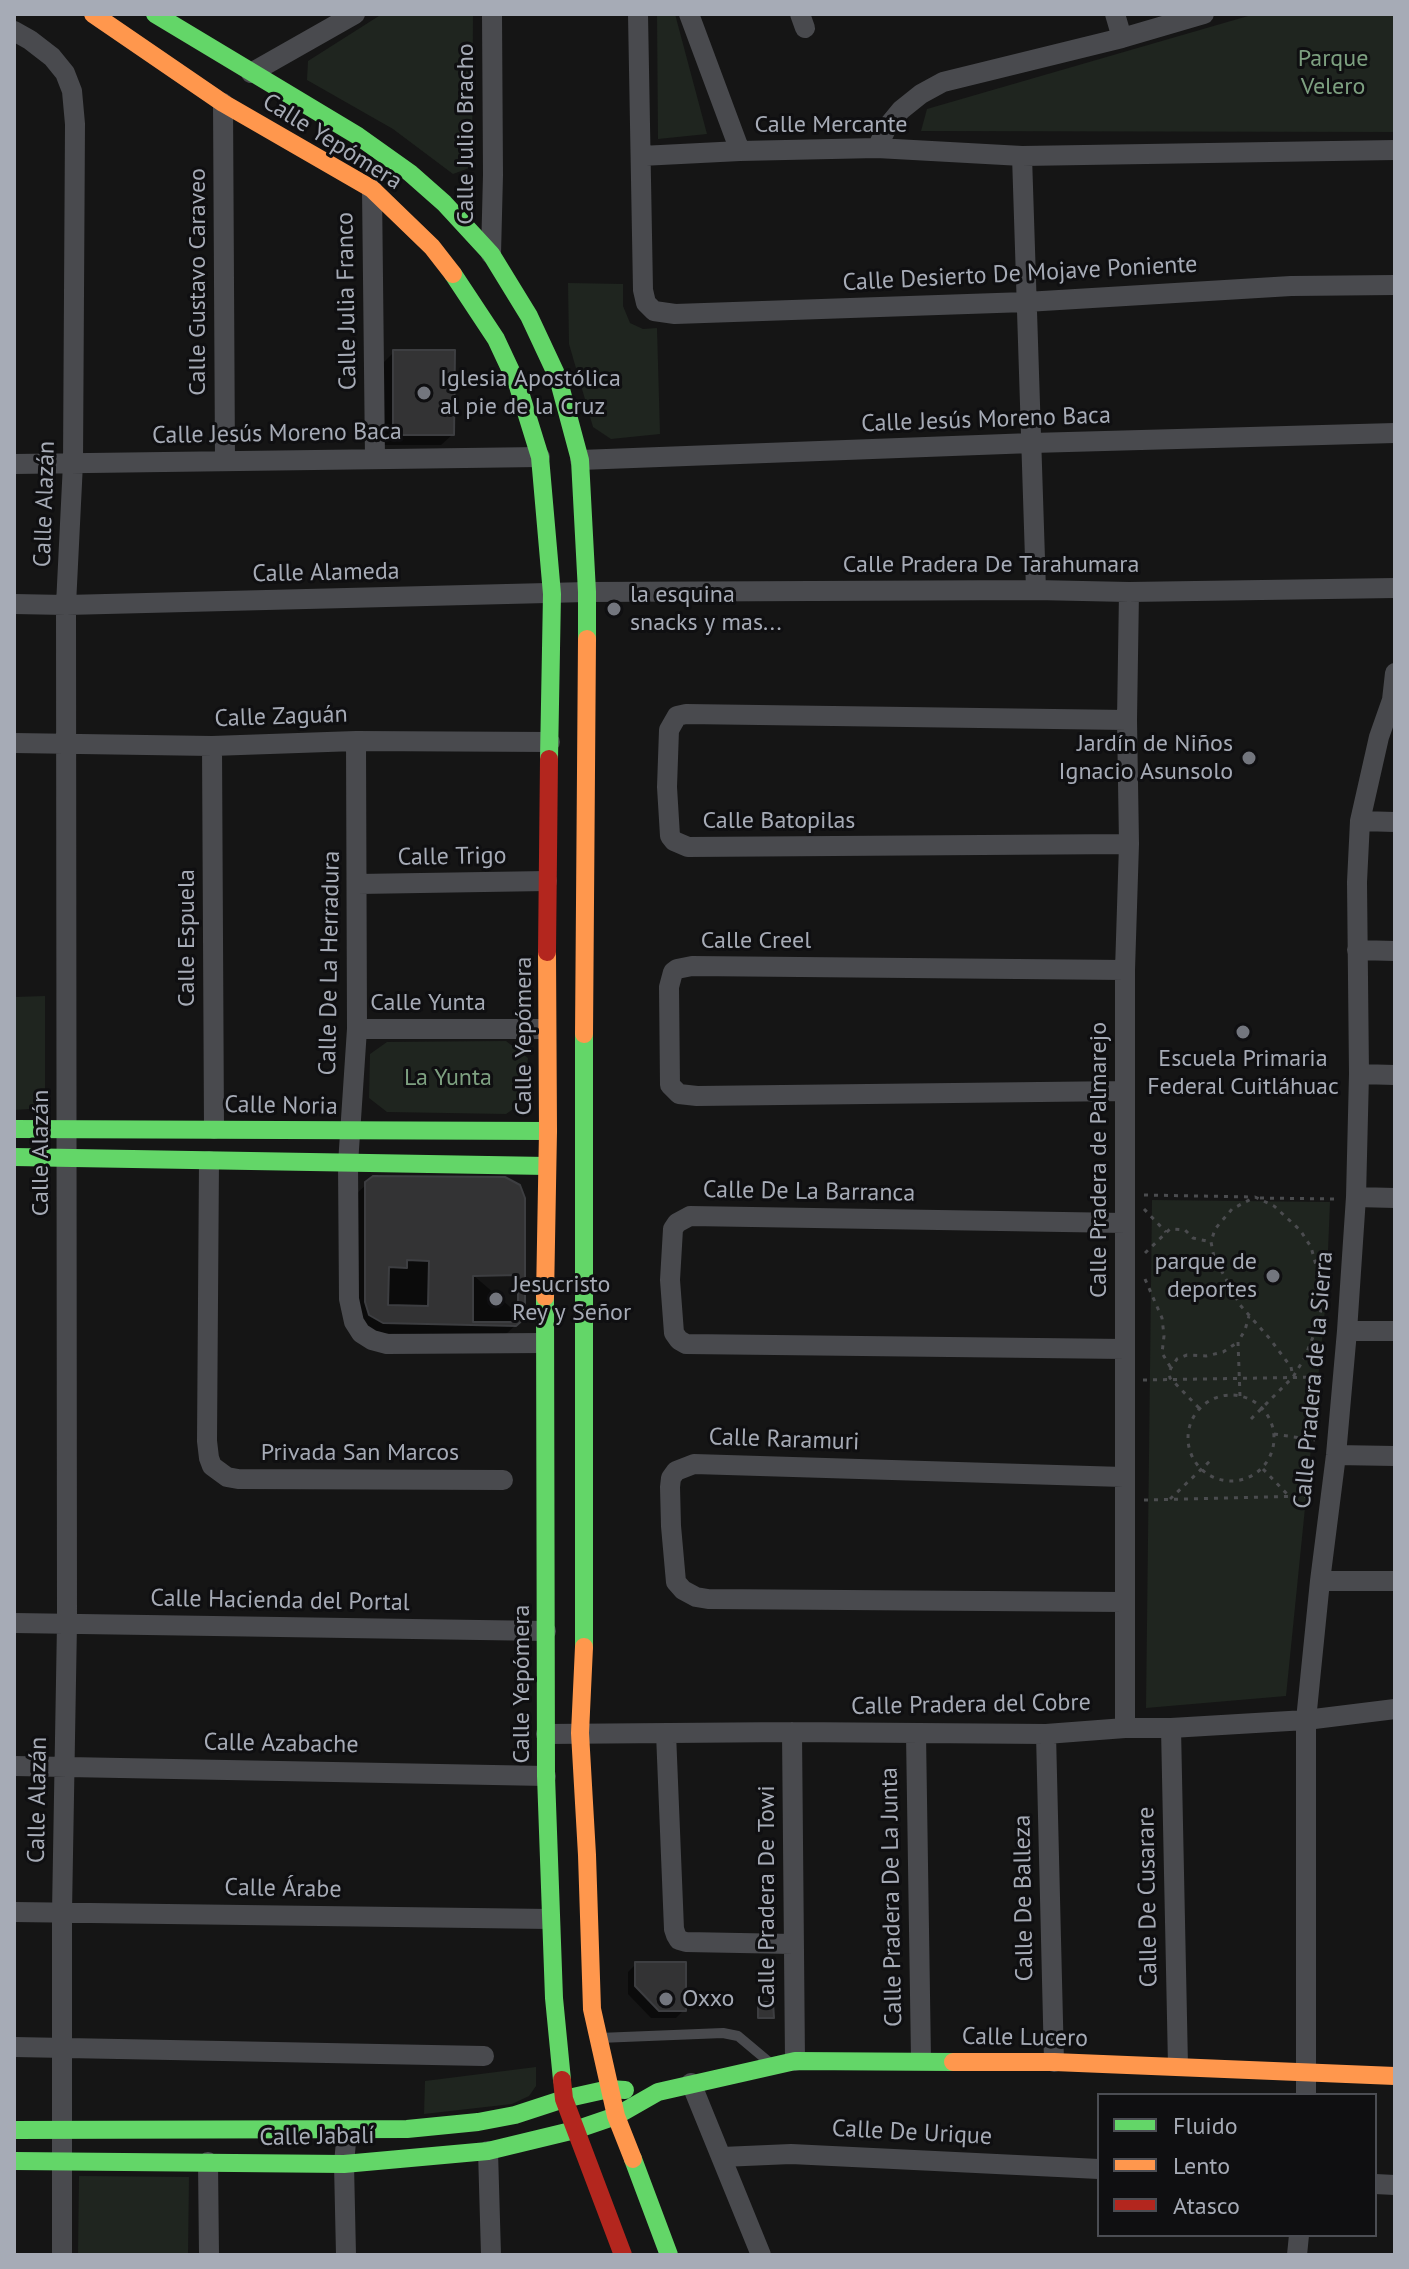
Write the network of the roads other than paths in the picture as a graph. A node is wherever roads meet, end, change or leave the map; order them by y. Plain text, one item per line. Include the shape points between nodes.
1 (93, 14) edge
2 (155, 14) edge
3 (355, 14) edge
4 (492, 14) edge
5 (638, 14) edge
6 (689, 14) edge
7 (1115, 14) edge
8 (1204, 14) edge
9 (14, 31) edge
10 (1122, 38) junction
11 (251, 73) junction
12 (223, 103) junction
13 (877, 148) junction
14 (1395, 150) edge
15 (740, 151) junction
16 (641, 156) junction
17 (1022, 156) junction
18 (372, 189) junction
19 (491, 254) junction
20 (1395, 285) edge
21 (1026, 302) junction
22 (1395, 433) edge
23 (1032, 443) junction
24 (540, 457) junction
25 (375, 459) junction
26 (225, 460) junction
27 (580, 460) junction
28 (73, 463) junction
29 (14, 464) edge
30 (1395, 588) edge
31 (1036, 590) junction
32 (587, 592) junction
33 (1129, 592) junction
34 (552, 594) junction
35 (14, 604) edge
36 (66, 605) junction
37 (1395, 673) edge
38 (1393, 700) edge
39 (1127, 720) junction
40 (356, 741) junction
41 (550, 742) junction
42 (14, 743) edge
43 (68, 744) junction
44 (212, 746) junction
45 (1360, 821) junction
46 (1395, 822) edge
47 (1129, 844) junction
48 (547, 881) junction
49 (358, 884) junction
50 (1357, 950) junction
51 (1395, 951) edge
52 (1125, 970) junction
53 (357, 1029) junction
54 (546, 1029) junction
55 (1359, 1074) junction
56 (1395, 1075) edge
57 (1125, 1091) junction
58 (14, 1129) edge
59 (67, 1129) junction
60 (214, 1129) junction
61 (352, 1131) junction
62 (548, 1131) junction
63 (14, 1157) edge
64 (67, 1157) junction
65 (209, 1161) junction
66 (348, 1164) junction
67 (547, 1166) junction
68 (1347, 1198) junction
69 (1395, 1198) edge
70 (1125, 1223) junction
71 (1347, 1331) junction
72 (1395, 1331) edge
73 (544, 1343) junction
74 (1125, 1349) junction
75 (1336, 1455) junction
76 (1395, 1456) edge
77 (1123, 1477) junction
78 (503, 1480) dead end
79 (1320, 1581) junction
80 (1395, 1581) edge
81 (1124, 1602) junction
82 (14, 1623) edge
83 (67, 1623) junction
84 (546, 1631) junction
85 (1395, 1709) edge
86 (1306, 1720) junction
87 (1125, 1728) junction
88 (1171, 1728) junction
89 (792, 1732) junction
90 (580, 1733) junction
91 (666, 1733) junction
92 (546, 1734) junction
93 (916, 1734) junction
94 (1046, 1734) junction
95 (14, 1766) edge
96 (64, 1766) junction
97 (546, 1776) junction
98 (14, 1912) edge
99 (62, 1912) junction
100 (550, 1919) junction
101 (793, 1944) junction
102 (597, 2038) junction
103 (14, 2047) edge
104 (63, 2048) junction
105 (484, 2056) dead end
106 (921, 2060) junction
107 (795, 2061) junction
108 (1054, 2062) junction
109 (773, 2065) junction
110 (1178, 2066) junction
111 (1307, 2071) junction
112 (1395, 2076) edge
113 (691, 2083) junction
114 (609, 2089) junction
115 (658, 2092) junction
116 (1306, 2093) edge
117 (564, 2099) junction
118 (616, 2116) junction
119 (14, 2130) edge
120 (347, 2130) junction
121 (575, 2130) junction
122 (62, 2131) junction
123 (488, 2151) junction
124 (722, 2157) junction
125 (14, 2161) edge
126 (63, 2161) junction
127 (208, 2162) junction
128 (344, 2164) junction
129 (1097, 2169) edge
130 (62, 2255) edge
131 (209, 2255) edge
132 (346, 2255) edge
133 (491, 2255) edge
134 (623, 2255) edge
135 (669, 2255) edge
136 (761, 2255) edge

1 - 12 main road, Calle Yepómera
2 - 11 main road, Calle Yepómera
3 - 11 street
4 - 19 street, Calle Julio Bracho
5 - 16 street
6 - 15 street
7 - 10 street
8 - 10 street
9 - 28 street, Calle Alazán via 52,57 72,91
10 - 13 street via 943,82 901,110
11 - 19 main road, Calle Yepómera via 410,173
12 - 18 main road, Calle Yepómera
12 - 26 street, Calle Gustavo Caraveo
13 - 15 street, Calle Mercante
13 - 17 street, Calle Mercante
14 - 17 street, Calle Mercante
15 - 16 street, Calle Mercante
16 - 21 street, Calle Desierto De Mojave Poniente via 643,290 654,311
17 - 21 street
18 - 24 main road, Calle Yepómera via 432,247 466,291 518,386
18 - 25 street, Calle Julia Franco
19 - 27 main road, Calle Yepómera via 558,378
20 - 21 street, Calle Desierto De Mojave Poniente
21 - 23 street
22 - 23 street, Calle Jesús Moreno Baca
23 - 27 street, Calle Jesús Moreno Baca
23 - 31 street
24 - 25 street, Calle Jesús Moreno Baca
24 - 34 main road, Calle Yepómera
25 - 26 street, Calle Jesús Moreno Baca
26 - 28 street, Calle Jesús Moreno Baca
27 - 32 main road, Calle Yepómera
28 - 29 street, Calle Jesús Moreno Baca
28 - 36 street, Calle Alazán
30 - 33 street, Calle Pradera De Tarahumara
31 - 32 street, Calle Pradera De Tarahumara
31 - 33 street, Calle Pradera De Tarahumara
32 - 34 street, Calle Alameda
32 - 90 main road, Calle Yepómera via 586,1618
33 - 39 street, Calle Pradera de Palmarejo
34 - 36 street, Calle Alameda
34 - 41 main road, Calle Yepómera
35 - 36 street, Calle Alameda
36 - 43 street, Calle Alazán
37 - 38 street, Calle Pradera de la Sierra
38 - 45 street, Calle Pradera de la Sierra
39 - 47 street, Calle Pradera de Palmarejo
39 - 47 street, Calle Batopilas via 686,714 677,716 669,730 667,787 670,836 688,847
40 - 41 street, Calle Zaguán
40 - 44 street, Calle Zaguán
40 - 49 street, Calle De La Herradura
41 - 48 main road, Calle Yepómera
42 - 43 street, Calle Zaguán
43 - 44 street, Calle Zaguán
43 - 59 street, Calle Alazán
44 - 60 street, Calle Espuela
45 - 46 street
45 - 50 street, Calle Pradera de la Sierra
47 - 52 street, Calle Pradera de Palmarejo
48 - 49 street, Calle Trigo
48 - 54 main road, Calle Yepómera
49 - 53 street, Calle De La Herradura
50 - 51 street
50 - 55 street, Calle Pradera de la Sierra
52 - 57 street, Calle Pradera de Palmarejo
52 - 57 street, Calle Creel via 683,967 670,977 669,1017 670,1085 679,1094
53 - 54 street, Calle Yunta
53 - 61 street, Calle De La Herradura
54 - 62 main road, Calle Yepómera
55 - 56 street
55 - 68 street, Calle Pradera de la Sierra
57 - 70 street, Calle Pradera de Palmarejo
58 - 59 main road, Calle Noria
59 - 60 main road, Calle Noria
59 - 64 street, Calle Alazán
60 - 61 main road, Calle Noria
61 - 62 main road, Calle Noria
61 - 66 street, Calle De La Herradura
62 - 67 main road, Calle Yepómera
63 - 64 main road
64 - 65 main road
64 - 83 street, Calle Alazán
65 - 66 main road
65 - 78 street, Privada San Marcos via 207,1441 218,1472 238,1479
66 - 67 main road
66 - 73 street, Calle De La Herradura via 349,1299 361,1333 387,1344
67 - 73 main road, Calle Yepómera
68 - 69 street
68 - 71 street, Calle Pradera de la Sierra
70 - 74 street, Calle Pradera de Palmarejo
70 - 74 street, Calle De La Barranca via 690,1216 673,1229 670,1280 674,1333 686,1344
71 - 72 street
71 - 75 street, Calle Pradera de la Sierra
73 - 84 main road, Calle Yepómera
74 - 77 street, Calle Pradera de Palmarejo
75 - 76 street
75 - 79 street, Calle Pradera de la Sierra
77 - 81 street, Calle Pradera de Palmarejo
77 - 81 street, Calle Raramuri via 694,1464 676,1471 670,1487 676,1582 696,1597
79 - 80 street
79 - 86 street, Calle Pradera de la Sierra
81 - 87 street, Calle Pradera de Palmarejo
82 - 83 street, Calle Hacienda del Portal
83 - 84 street, Calle Hacienda del Portal
83 - 96 street, Calle Alazán
84 - 92 main road, Calle Yepómera
85 - 86 street, Calle Pradera del Cobre
86 - 88 street, Calle Pradera del Cobre
86 - 111 street, Calle Pradera de la Sierra
87 - 88 street, Calle Pradera del Cobre
87 - 94 street, Calle Pradera del Cobre
88 - 110 street, Calle De Cusarare
89 - 91 street, Calle Pradera del Cobre
89 - 93 street, Calle Pradera del Cobre
89 - 101 street, Calle Pradera De Towi
90 - 91 street, Calle Pradera del Cobre
90 - 92 street, Calle Pradera del Cobre
90 - 102 main road, Calle Yepómera
91 - 101 street via 674,1929 679,1940
92 - 97 main road, Calle Yepómera
93 - 94 street, Calle Pradera del Cobre
93 - 106 street, Calle Pradera De La Junta
94 - 108 street, Calle De Balleza
95 - 96 street, Calle Azabache
96 - 97 street, Calle Azabache
96 - 99 street, Calle Alazán
97 - 100 main road, Calle Yepómera
98 - 99 street, Calle Árabe
99 - 100 street, Calle Árabe
99 - 104 street, Calle Alazán
100 - 117 main road, Calle Yepómera
101 - 107 street, Calle Pradera De Towi
102 - 109 lane via 723,2033 738,2036
102 - 114 main road, Calle Yepómera
103 - 104 street
104 - 105 street
104 - 122 street, Calle Alazán
106 - 107 main road, Calle Lucero
106 - 108 main road, Calle Lucero
107 - 109 main road, Calle Lucero
108 - 110 main road, Calle Lucero
109 - 113 main road, Calle Lucero
110 - 111 main road, Calle Lucero
111 - 112 main road, Calle Lucero
111 - 116 street, Calle Pradera de la Sierra
113 - 115 main road, Calle Lucero
113 - 124 street
114 - 115 main road, Calle Lucero
114 - 117 main road, Calle Jabalí
114 - 118 main road, Calle Yepómera
115 - 118 main road, Calle Lucero
117 - 120 main road, Calle Jabalí via 478,2122
117 - 121 main road, Calle Yepómera
118 - 121 main road, Calle Jabalí
118 - 135 main road, Calle Yepómera
119 - 122 main road, Calle Jabalí
120 - 122 main road, Calle Jabalí
120 - 128 street
121 - 123 main road, Calle Jabalí
121 - 134 main road, Calle Yepómera
122 - 126 street, Calle Alazán
123 - 128 main road, Calle Jabalí
123 - 133 street
124 - 129 street, Calle De Urique via 791,2154
124 - 136 street
125 - 126 main road, Calle Jabalí
126 - 127 main road, Calle Jabalí
126 - 130 street, Calle Alazán
127 - 128 main road, Calle Jabalí
127 - 131 street
128 - 132 street

